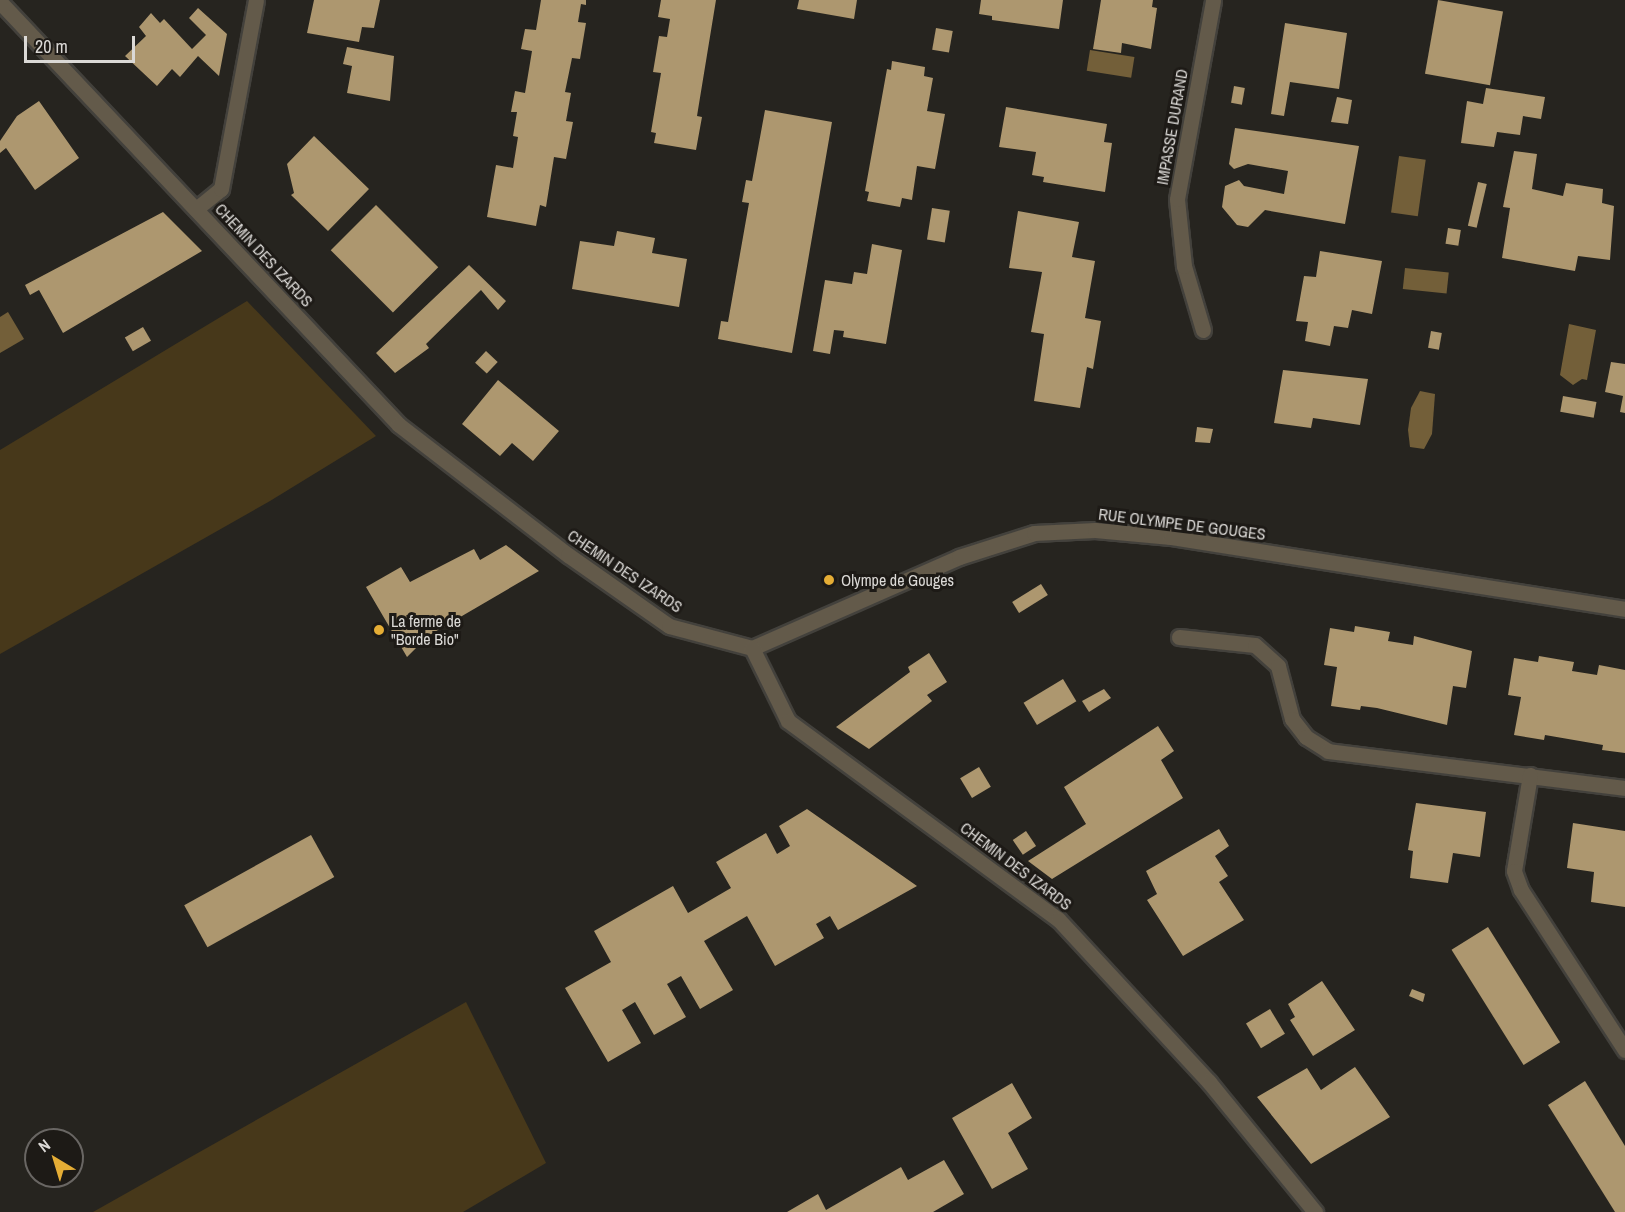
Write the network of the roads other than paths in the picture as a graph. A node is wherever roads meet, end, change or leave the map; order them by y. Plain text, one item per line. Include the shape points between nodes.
1 (256, 0) edge
2 (1213, 0) edge
3 (0, 2) edge
4 (196, 209) junction
5 (1203, 330) dead end
6 (1625, 609) edge
7 (1179, 637) dead end
8 (752, 648) junction
9 (1530, 775) junction
10 (1625, 788) edge
11 (1625, 1050) edge
12 (1315, 1212) edge

1 - 4 street via 221,189
2 - 5 street, IMPASSE DURAND via 1176,199 1184,266
3 - 4 street, CHEMIN DES IZARDS
4 - 8 street, CHEMIN DES IZARDS via 399,425 458,473 669,626
6 - 8 street, RUE OLYMPE DE GOUGES via 1171,537 1095,530 1034,533 959,557
7 - 9 street via 1255,645 1278,666 1292,719 1306,737 1328,751
8 - 12 street, CHEMIN DES IZARDS via 788,721 1058,920 1209,1082
9 - 10 street
9 - 11 street via 1514,871 1521,890

